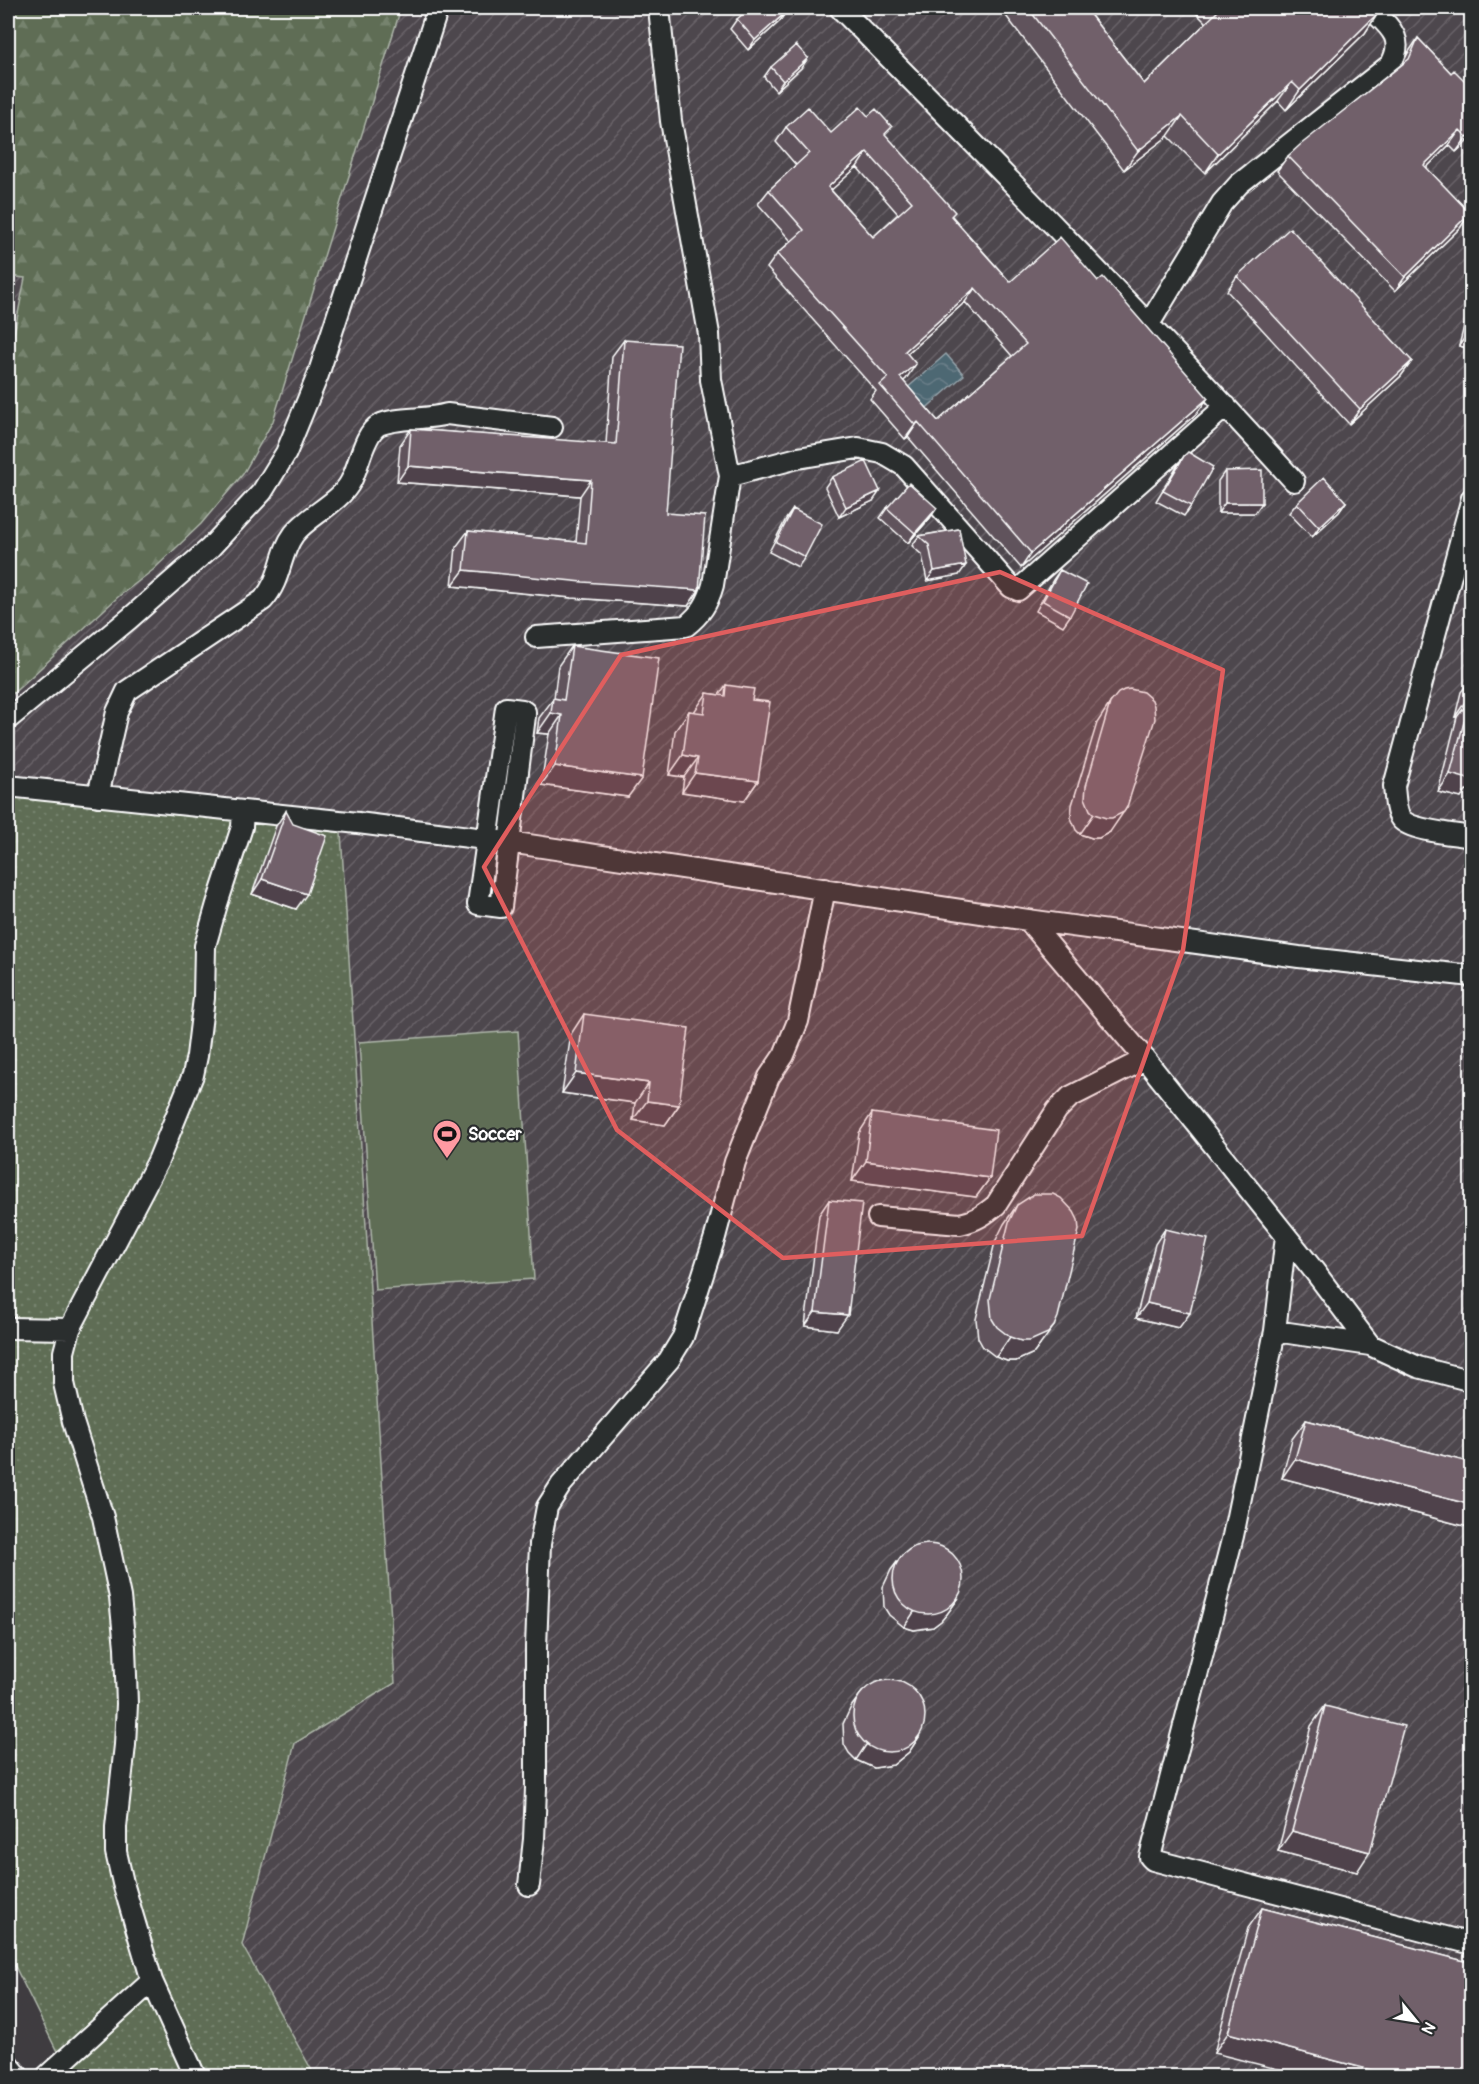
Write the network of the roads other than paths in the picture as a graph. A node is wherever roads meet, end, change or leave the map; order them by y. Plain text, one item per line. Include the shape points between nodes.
1 (438, 8) edge
2 (659, 8) edge
3 (840, 8) edge
4 (1370, 8) edge
5 (1149, 324) junction
6 (1226, 406) junction
7 (552, 427) dead end
8 (730, 476) junction
9 (1294, 481) dead end
10 (1472, 498) edge
11 (536, 637) dead end
12 (8, 719) edge
13 (8, 786) edge
14 (98, 796) junction
15 (243, 811) junction
16 (1472, 837) edge
17 (488, 840) junction
18 (509, 842) junction
19 (825, 889) junction
20 (1028, 920) junction
21 (1472, 976) edge
22 (1145, 1059) junction
23 (879, 1217) dead end
24 (1286, 1236) junction
25 (8, 1328) edge
26 (70, 1329) junction
27 (1275, 1331) junction
28 (1370, 1345) junction
29 (1472, 1381) edge
30 (529, 1886) dead end
31 (1472, 1944) edge
32 (152, 1981) junction
33 (8, 2064) edge
34 (18, 2076) edge
35 (47, 2076) edge
36 (195, 2076) edge

1 - 12 street via 318,375 280,463 262,492 210,548
2 - 8 street via 671,122
3 - 5 street
4 - 5 street via 1394,33 1398,43 1391,64 1239,184 1222,203
5 - 6 street
6 - 8 street via 1018,590 1011,587 904,466 882,453 858,448 798,458
6 - 9 street
7 - 14 street via 447,414 377,426 347,488 294,534 273,588 263,600 127,690 117,712
8 - 11 street via 713,585 699,616 686,626
10 - 16 street via 1394,786 1401,819 1414,826
13 - 14 street
14 - 15 street
15 - 17 street
15 - 26 street via 242,827 206,946 204,998 192,1075 158,1161
17 - 18 street
17 - 18 street via 478,904 501,907
17 - 18 street via 509,763
18 - 19 street
19 - 20 street
19 - 30 street via 798,1021 784,1055 769,1077 735,1162 683,1337 669,1360 561,1485 547,1507 540,1544 536,1788
20 - 21 street
20 - 22 street
22 - 23 street via 1070,1096 996,1205 984,1215 960,1224
22 - 24 street
24 - 27 street
24 - 28 street
25 - 26 street
26 - 32 street via 64,1352 64,1383 103,1517 120,1597 125,1647 127,1704 116,1852
27 - 28 street
27 - 31 street via 1233,1536 1150,1857
28 - 29 street via 1418,1367
32 - 35 street
32 - 36 street
33 - 34 street

